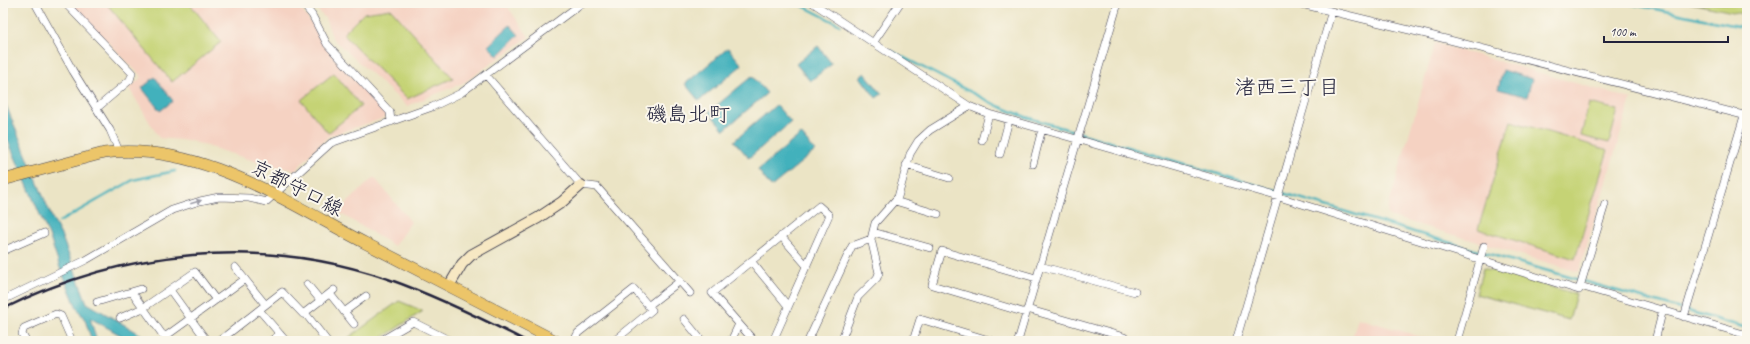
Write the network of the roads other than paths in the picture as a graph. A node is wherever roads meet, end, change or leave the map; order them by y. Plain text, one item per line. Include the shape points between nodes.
1 (36, 3) edge
2 (65, 3) edge
3 (302, 3) edge
4 (582, 3) edge
5 (813, 3) edge
6 (900, 3) edge
7 (1118, 3) edge
8 (1297, 3) edge
9 (1331, 14) dead end
10 (873, 43) junction
11 (486, 75) junction
12 (969, 106) junction
13 (97, 108) junction
14 (988, 114) junction
15 (1746, 116) edge
16 (1009, 120) junction
17 (391, 122) junction
18 (1042, 129) junction
19 (1078, 139) junction
20 (982, 140) dead end
21 (119, 151) junction
22 (1000, 154) dead end
23 (906, 164) junction
24 (1033, 164) dead end
25 (949, 178) dead end
26 (3, 180) edge
27 (581, 185) junction
28 (273, 195) junction
29 (1279, 197) junction
30 (895, 201) junction
31 (1604, 204) dead end
32 (938, 214) dead end
33 (873, 232) junction
34 (44, 233) dead end
35 (781, 236) junction
36 (871, 239) junction
37 (1484, 246) dead end
38 (930, 248) dead end
39 (3, 251) edge
40 (1481, 259) junction
41 (751, 261) junction
42 (807, 266) junction
43 (1040, 266) junction
44 (234, 267) dead end
45 (1036, 278) junction
46 (245, 280) junction
47 (680, 281) junction
48 (307, 284) dead end
49 (449, 286) junction
50 (1580, 286) junction
51 (141, 289) dead end
52 (170, 290) junction
53 (132, 292) junction
54 (1135, 292) dead end
55 (690, 293) dead end
56 (366, 296) dead end
57 (3, 300) edge
58 (216, 300) junction
59 (321, 301) junction
60 (97, 302) dead end
61 (648, 306) junction
62 (788, 306) junction
63 (263, 307) junction
64 (143, 308) junction
65 (1663, 309) junction
66 (1027, 311) junction
67 (344, 312) junction
68 (305, 313) junction
69 (1684, 317) junction
70 (120, 318) dead end
71 (191, 318) junction
72 (684, 319) dead end
73 (354, 324) dead end
74 (739, 324) junction
75 (280, 334) junction
76 (1747, 335) edge
77 (1124, 337) dead end
78 (26, 341) edge
79 (72, 341) edge
80 (207, 341) edge
81 (219, 341) edge
82 (271, 341) edge
83 (286, 341) edge
84 (327, 341) edge
85 (380, 341) edge
86 (451, 341) edge
87 (556, 341) edge
88 (574, 341) edge
89 (614, 341) edge
90 (702, 341) edge
91 (730, 341) edge
92 (754, 341) edge
93 (773, 341) edge
94 (808, 341) edge
95 (841, 341) edge
96 (913, 341) edge
97 (992, 341) edge
98 (1018, 341) edge
99 (1236, 341) edge
100 (1457, 341) edge
101 (1655, 341) edge

1 - 13 street
2 - 13 street via 132,73 130,80
3 - 17 street via 312,15 327,44 390,112
4 - 11 street
5 - 10 street
6 - 10 street
7 - 19 street
8 - 15 street
9 - 29 street
10 - 12 street
11 - 17 street via 461,93
11 - 27 street
12 - 14 street
12 - 23 street via 930,130 918,141
13 - 21 street
14 - 16 street
14 - 20 street
15 - 69 street
16 - 18 street
16 - 22 street
17 - 28 street via 331,143
18 - 19 street
18 - 24 street
19 - 29 street
19 - 43 street
21 - 26 main road, 京都守口線
21 - 28 main road, 京都守口線 via 189,159 224,171
23 - 25 street
23 - 30 street
27 - 47 street via 597,188
27 - 49 street via 538,218 471,255 462,264
28 - 49 main road, 京都守口線
57 -> 28 street via 74,266 172,210 219,197 248,198 264,203
29 - 40 street
29 - 99 street
30 - 32 street
30 - 33 street via 875,223
31 - 50 street
33 - 36 street
33 - 38 street
34 - 39 street
35 - 41 street
35 - 42 street
35 - 42 street via 819,206 829,215
36 - 94 street via 852,246
36 - 95 street via 879,273 858,297
37 - 40 street
40 - 50 street via 1579,290
40 - 100 street
41 - 62 street
41 - 74 street via 712,293
42 - 62 street
43 - 45 street
43 - 54 street
44 - 46 street
45 - 66 street
45 - 66 street via 942,251 932,285
46 - 58 street
46 - 63 street
47 - 55 street
47 - 61 street
48 - 59 street
49 - 87 main road, 京都守口線
50 - 65 street
51 - 53 street
52 - 58 street via 194,272
52 - 64 street
52 - 71 street
53 - 60 street
53 - 64 street
56 - 67 street
58 - 71 street
59 - 67 street via 332,292
59 - 68 street
61 - 88 street via 634,289 578,333
61 - 89 street via 652,310
62 - 93 street
63 - 68 street via 282,292 303,314
63 - 75 street
63 - 81 street
64 - 70 street
64 - 71 street via 166,336
65 - 69 street
65 - 101 street
66 - 77 street
66 - 98 street
67 - 73 street
68 - 84 street
69 - 76 street
71 - 80 street
72 - 90 street
74 - 91 street
74 - 92 street
75 - 82 street
75 - 83 street
78 - 79 street via 22,334 24,328 56,314 61,316
85 - 86 street via 413,322
96 - 97 street via 920,319

